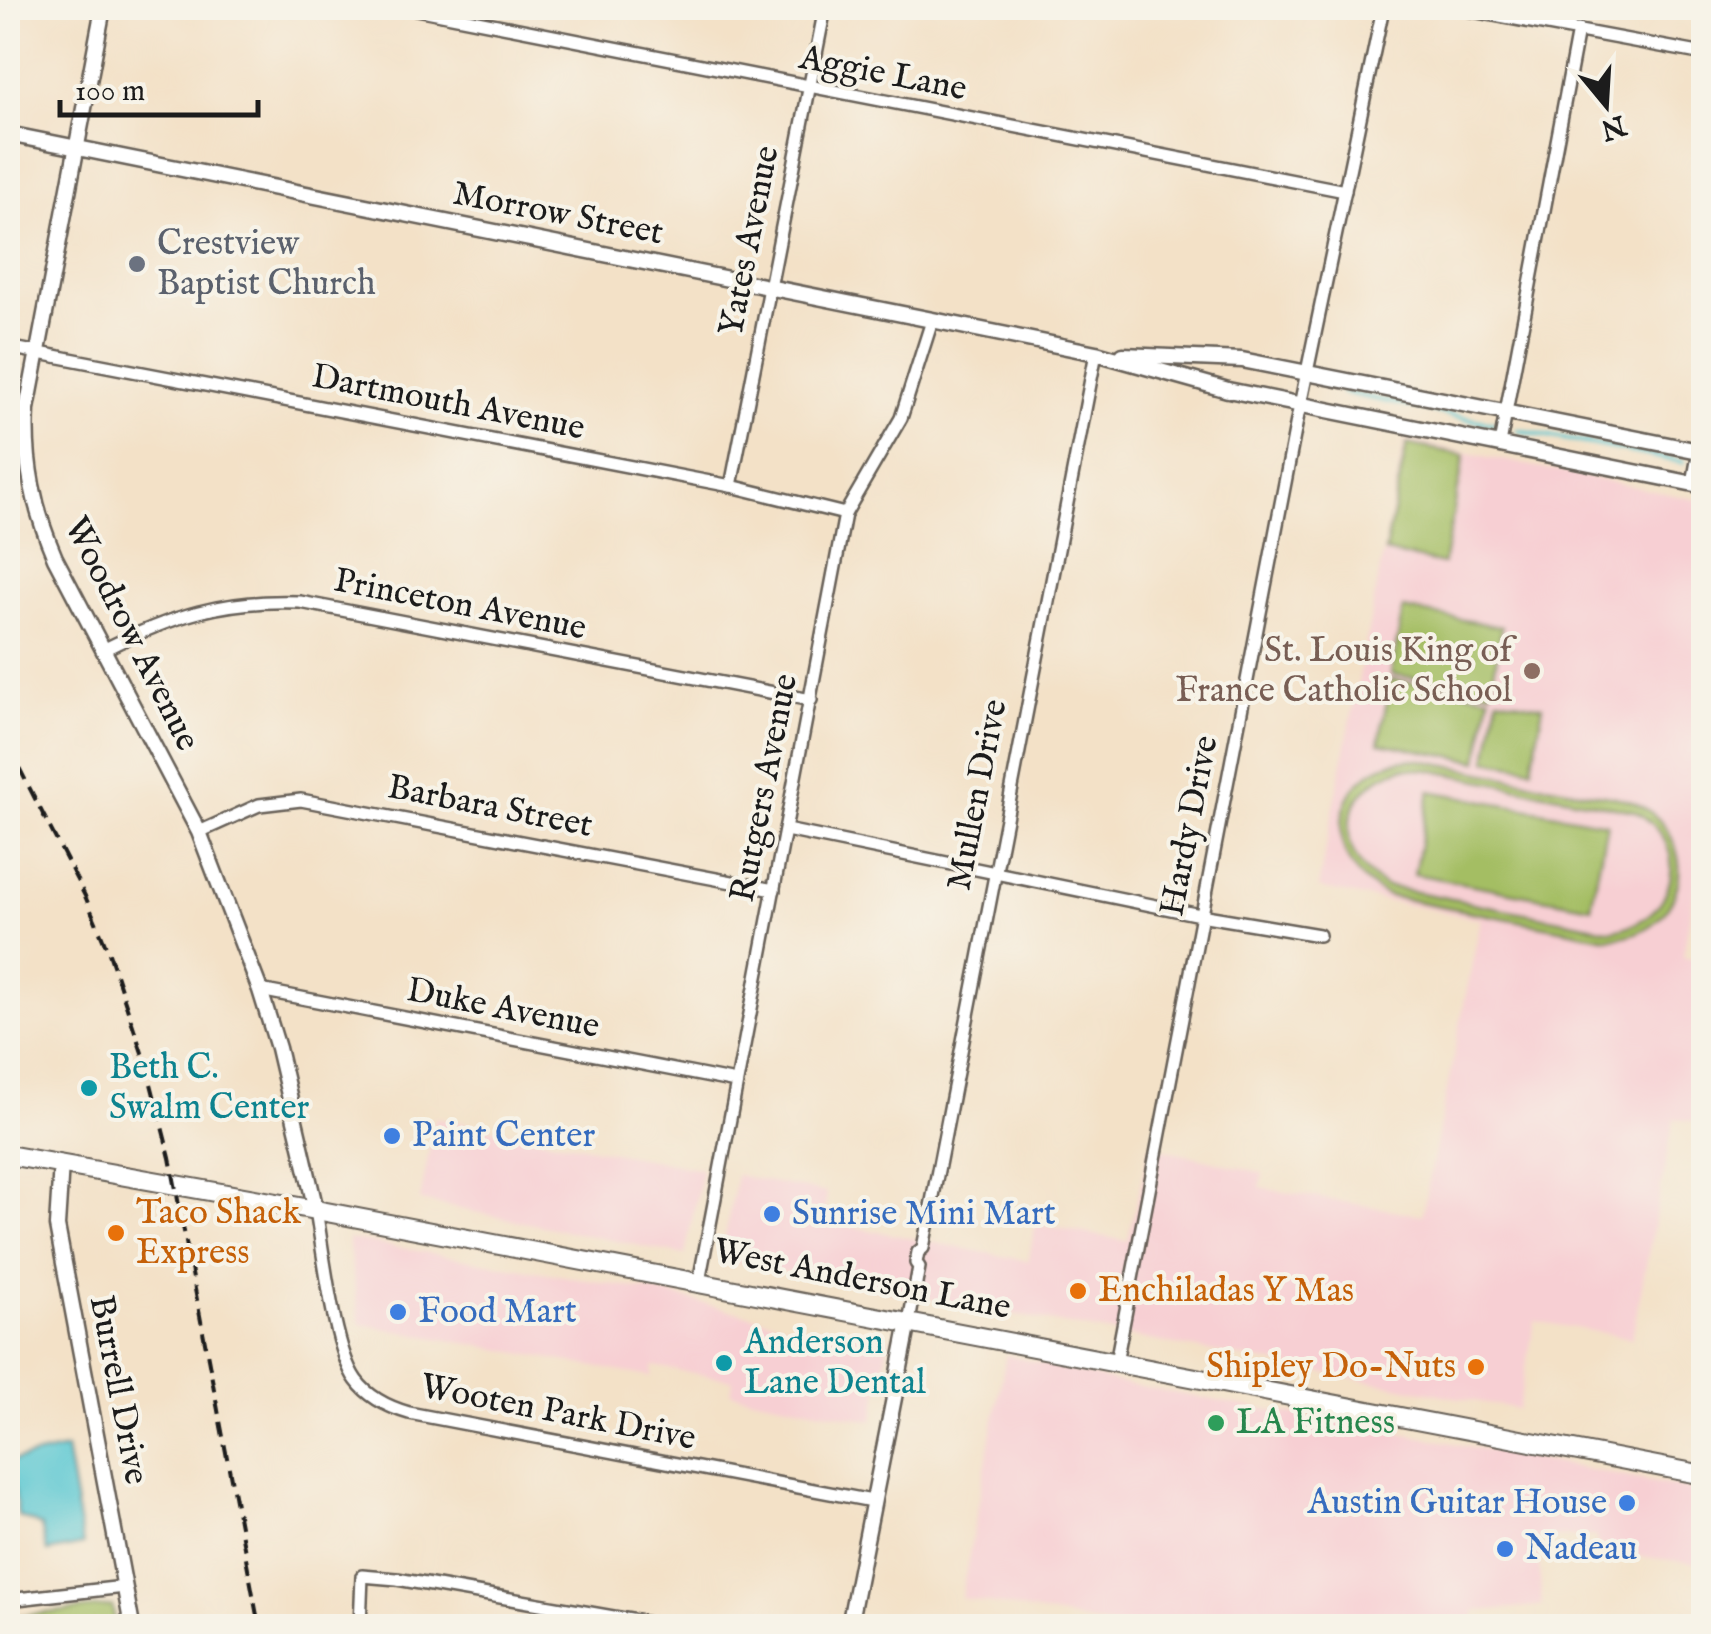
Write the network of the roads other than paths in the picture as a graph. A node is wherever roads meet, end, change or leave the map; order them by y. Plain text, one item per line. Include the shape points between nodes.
1 (102, 8) edge
2 (412, 8) edge
3 (825, 8) edge
4 (1382, 8) edge
5 (1456, 8) edge
6 (1489, 11) edge
7 (1578, 30) junction
8 (1704, 54) edge
9 (809, 88) junction
10 (8, 134) edge
11 (76, 148) junction
12 (1345, 191) junction
13 (768, 287) junction
14 (932, 321) junction
15 (8, 347) edge
16 (38, 352) junction
17 (1096, 354) junction
18 (1306, 372) junction
19 (1300, 403) junction
20 (1508, 412) junction
21 (1704, 423) edge
22 (1500, 444) junction
23 (1701, 451) edge
24 (1698, 485) edge
25 (731, 486) junction
26 (845, 514) junction
27 (103, 650) junction
28 (811, 700) junction
29 (786, 830) junction
30 (199, 832) junction
31 (994, 871) junction
32 (774, 890) junction
33 (1200, 915) junction
34 (1319, 935) dead end
35 (260, 990) junction
36 (736, 1082) junction
37 (8, 1154) edge
38 (61, 1164) junction
39 (316, 1210) junction
40 (699, 1282) junction
41 (908, 1322) junction
42 (1116, 1362) junction
43 (1704, 1476) edge
44 (872, 1501) junction
45 (124, 1587) junction
46 (8, 1600) edge
47 (132, 1626) edge
48 (360, 1626) edge
49 (666, 1626) edge
50 (849, 1626) edge

1 - 11 street, Woodrow Avenue
2 - 9 street, Aggie Lane
3 - 9 street, Yates Avenue
4 - 12 street, Hardy Drive
5 - 6 street
6 - 7 street
7 - 8 street
7 - 20 street
9 - 12 street, Aggie Lane
9 - 13 street, Yates Avenue
10 - 11 street, Morrow Street
11 - 13 street, Morrow Street
11 - 16 street, Woodrow Avenue
12 - 18 street, Hardy Drive
13 - 14 street, Morrow Street
13 - 25 street, Yates Avenue
14 - 17 street, Morrow Street
14 - 26 street, Rutgers Avenue via 901,418
15 - 16 street, Dartmouth Avenue
16 - 25 street, Dartmouth Avenue
16 - 27 street, Woodrow Avenue via 26,431 34,498 55,558
17 - 18 street, Morrow Street via 1242,360
17 - 19 street, Morrow Street
17 - 31 street, Mullen Drive
18 - 19 street, Hardy Drive
18 - 20 street, Morrow Street
19 - 22 street, Morrow Street
19 - 33 street, Hardy Drive
20 - 22 street
20 - 23 street, Morrow Street
21 - 23 street
22 - 24 street, Morrow Street
23 - 24 street
25 - 26 street, Dartmouth Avenue
26 - 28 street, Rutgers Avenue
27 - 28 street, Princeton Avenue via 204,609 300,602
27 - 30 street, Woodrow Avenue
28 - 29 street, Rutgers Avenue
29 - 31 street
29 - 32 street, Rutgers Avenue
30 - 32 street, Barbara Street via 259,805 302,800
30 - 35 street, Woodrow Avenue
31 - 33 street
31 - 41 street, Mullen Drive
32 - 36 street, Rutgers Avenue
33 - 34 street
33 - 42 street, Hardy Drive
35 - 36 street, Duke Avenue
35 - 39 street, Woodrow Avenue
36 - 40 street, Rutgers Avenue
37 - 38 main road, West Anderson Lane
38 - 39 main road, West Anderson Lane
38 - 45 street, Burrell Drive via 57,1226
39 - 40 main road, West Anderson Lane
39 - 44 street, Wooten Park Drive via 342,1352 356,1380 378,1401 408,1413
40 - 41 main road, West Anderson Lane
41 - 42 main road, West Anderson Lane
41 - 44 street, Mullen Drive
42 - 43 main road, West Anderson Lane
44 - 50 street, Mullen Drive
45 - 46 street
45 - 47 street, Burrell Drive
48 - 49 street via 362,1576

